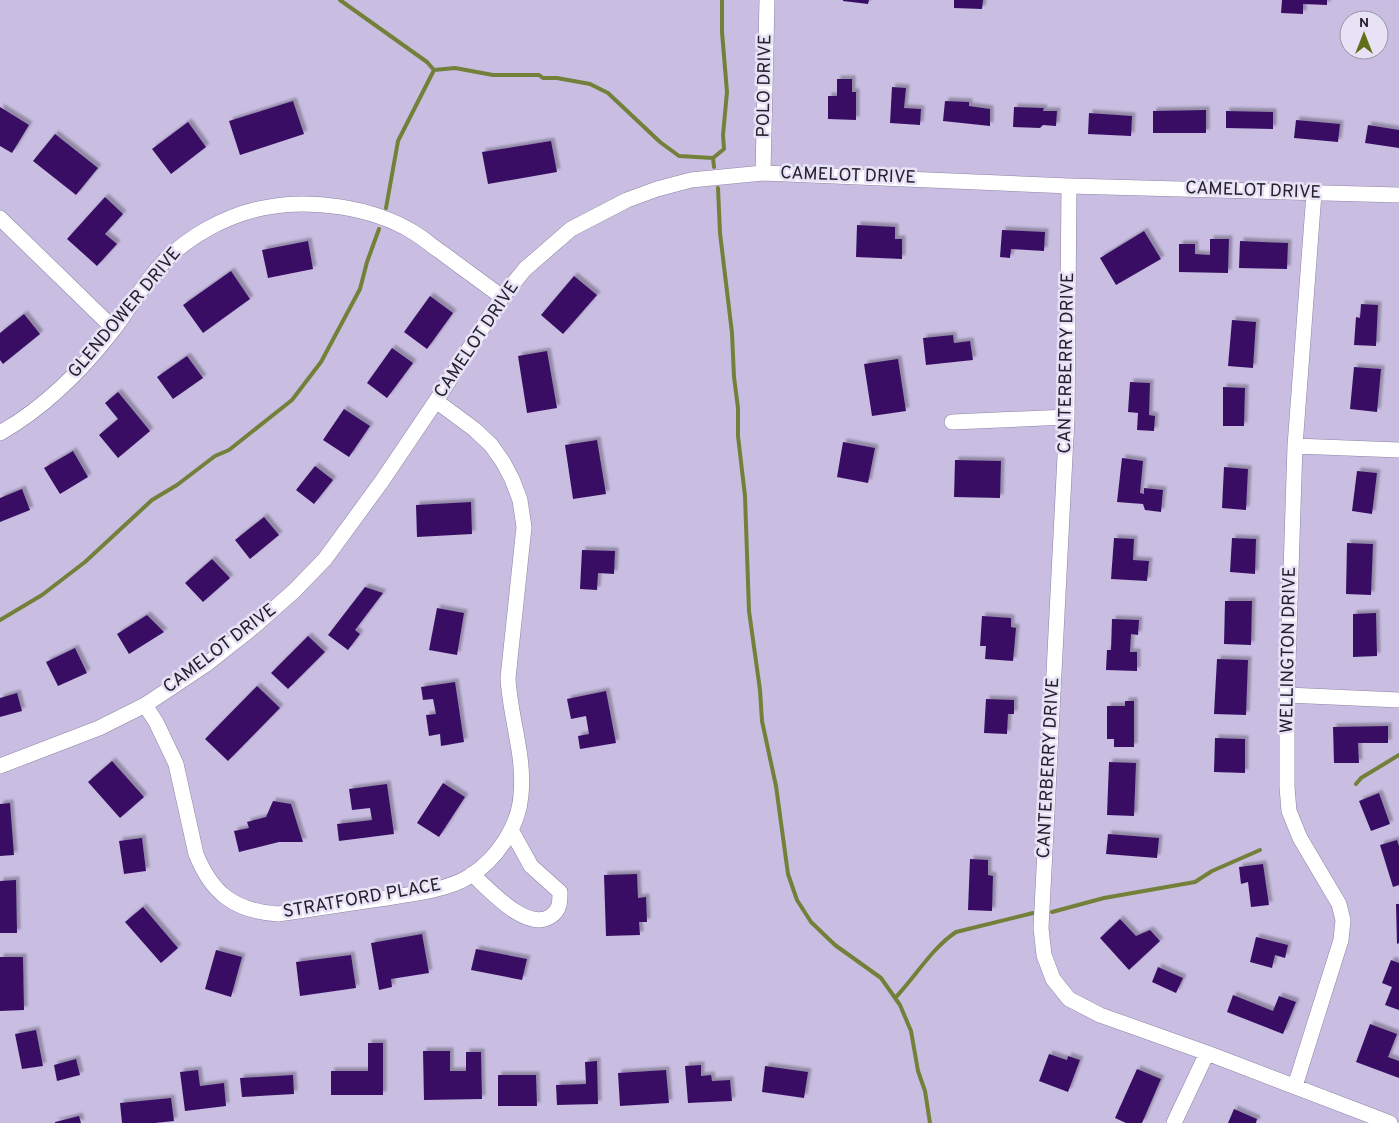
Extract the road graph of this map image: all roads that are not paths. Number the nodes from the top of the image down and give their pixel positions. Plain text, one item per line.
1 (767, 0) edge
2 (763, 173) junction
3 (1069, 186) junction
4 (1314, 193) junction
5 (1399, 195) edge
6 (0, 218) edge
7 (502, 297) junction
8 (114, 329) junction
9 (436, 401) junction
10 (1067, 417) junction
11 (952, 422) dead end
12 (0, 433) edge
13 (1295, 446) junction
14 (1399, 450) edge
15 (1287, 695) junction
16 (1399, 700) edge
17 (145, 705) junction
18 (0, 766) edge
19 (511, 830) junction
20 (472, 874) junction
21 (1207, 1053) junction
22 (1295, 1086) junction
23 (1174, 1123) edge
24 (1390, 1123) edge

1 - 2 street, POLO DRIVE
2 - 3 street, CAMELOT DRIVE
2 - 7 street, CAMELOT DRIVE
3 - 4 street, CAMELOT DRIVE
3 - 10 street, CANTERBERRY DRIVE
4 - 5 street, CAMELOT DRIVE
4 - 13 street, WELLINGTON DRIVE
6 - 8 street
7 - 8 street, GLENDOWER DRIVE
7 - 9 street, CAMELOT DRIVE
8 - 12 street, GLENDOWER DRIVE
9 - 17 street, CAMELOT DRIVE
9 - 19 street, STRATFORD PLACE
10 - 11 street
10 - 21 street, CANTERBERRY DRIVE
13 - 14 street
13 - 15 street, WELLINGTON DRIVE
15 - 16 street
15 - 22 street, WELLINGTON DRIVE
17 - 18 street, CAMELOT DRIVE
17 - 20 street, STRATFORD PLACE
19 - 20 street, STRATFORD PLACE
19 - 20 street
21 - 22 street, CANTERBERRY DRIVE
21 - 23 street
22 - 24 street, CANTERBERRY DRIVE

